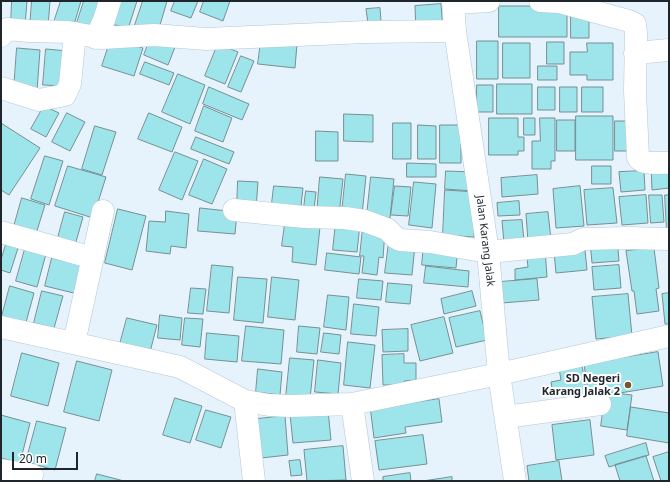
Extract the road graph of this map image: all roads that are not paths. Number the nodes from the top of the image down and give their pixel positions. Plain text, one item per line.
1 (110, 1) edge
2 (489, 1) edge
3 (540, 1) edge
4 (453, 2) edge
5 (455, 31) junction
6 (86, 35) junction
7 (1, 36) edge
8 (669, 50) edge
9 (635, 53) junction
10 (1, 88) edge
11 (669, 162) edge
12 (234, 210) dead end
13 (103, 211) dead end
14 (1, 232) edge
15 (669, 239) edge
16 (488, 252) junction
17 (93, 258) junction
18 (1, 327) edge
19 (669, 336) edge
20 (74, 343) junction
21 (499, 374) junction
22 (245, 401) junction
23 (352, 404) junction
24 (600, 404) dead end
25 (506, 417) junction
26 (1, 470) edge
27 (32, 475) dead end
28 (254, 481) edge
29 (363, 481) edge
30 (515, 481) edge

1 - 6 street
2 - 4 street
3 - 9 street
4 - 5 street, Jalan Karang Jalak
5 - 6 street
5 - 16 street, Jalan Karang Jalak
6 - 7 street
6 - 10 street
8 - 9 street
9 - 11 street
12 - 16 street
13 - 17 street
14 - 17 street
15 - 16 street
16 - 21 street, Jalan Karang Jalak
17 - 20 street
18 - 20 street
19 - 21 street
20 - 22 street
21 - 23 street
21 - 25 street, Jalan Karang Jalak
22 - 23 street
22 - 28 street
23 - 29 street
24 - 25 street
25 - 30 street, Jalan Karang Jalak
26 - 27 street

